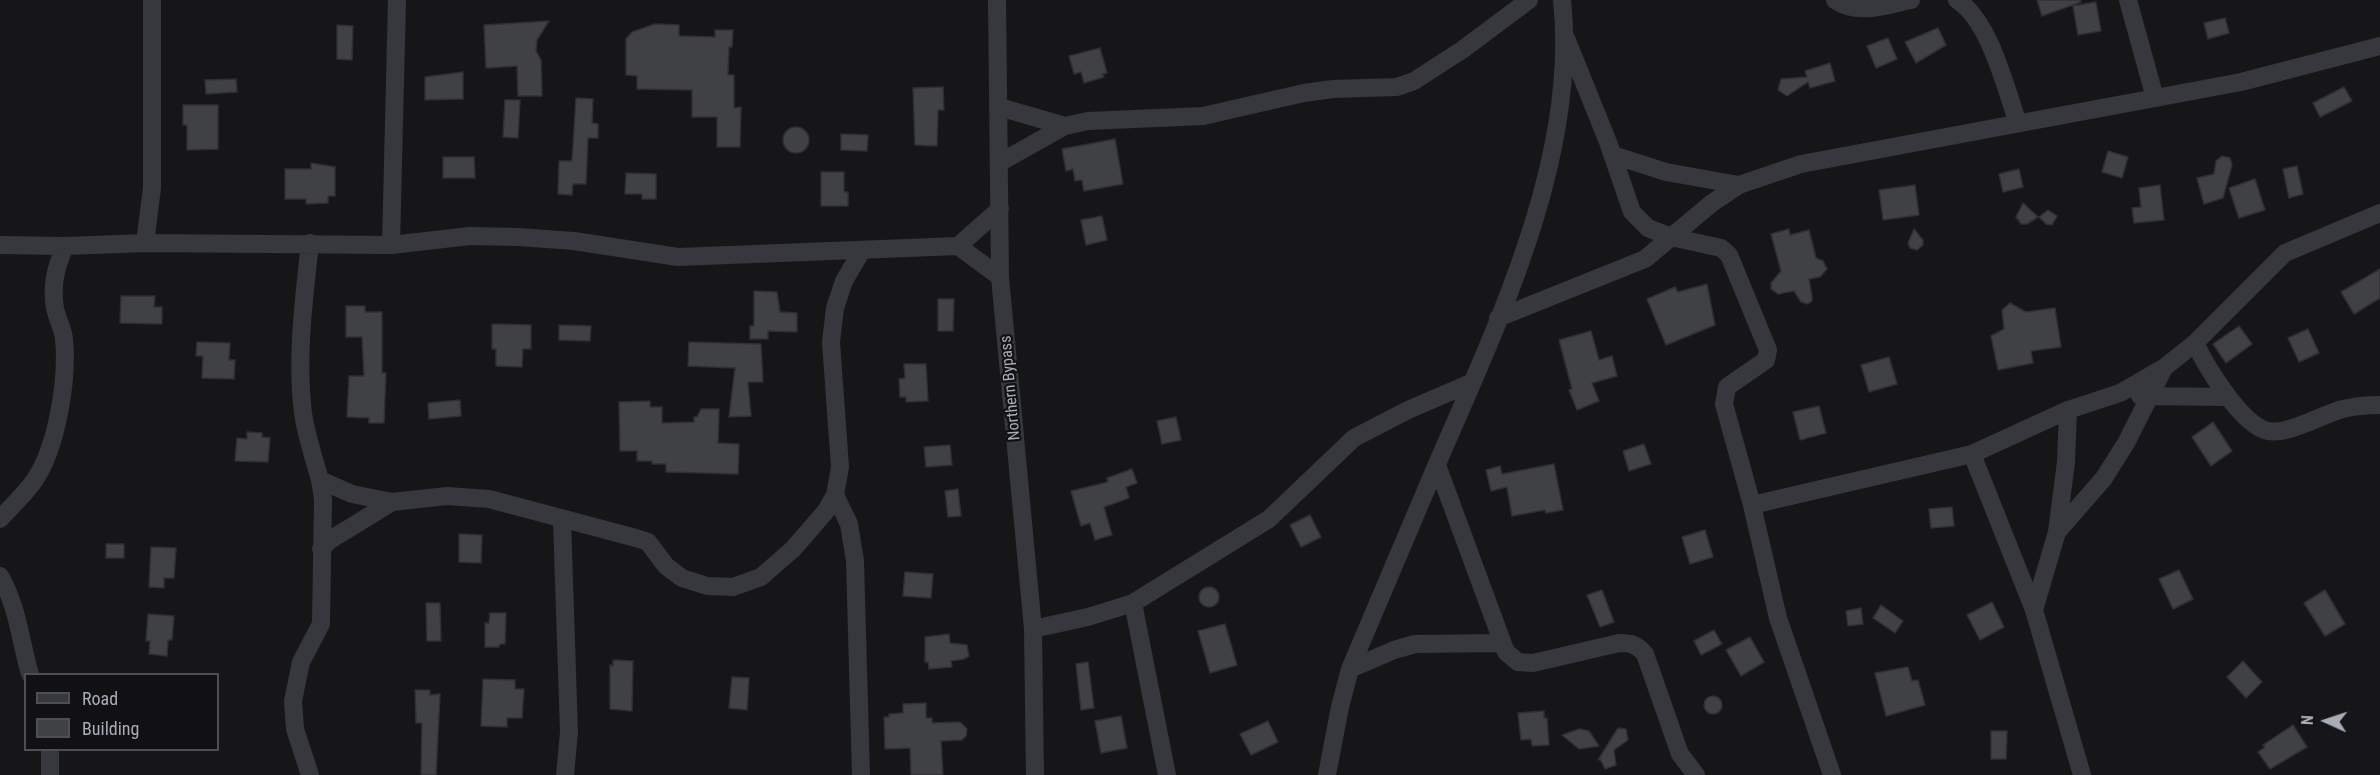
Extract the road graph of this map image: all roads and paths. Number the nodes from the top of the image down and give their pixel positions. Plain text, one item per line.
1 (152, 0) edge
2 (397, 0) edge
3 (997, 0) edge
4 (1529, 0) edge
5 (1562, 0) edge
6 (1835, 0) edge
7 (1911, 0) edge
8 (1957, 0) edge
9 (2128, 0) edge
10 (1566, 38) junction
11 (2380, 46) edge
12 (2155, 98) junction
13 (999, 107) junction
14 (2019, 123) junction
15 (1065, 126) junction
16 (1613, 156) junction
17 (999, 163) junction
18 (1739, 185) junction
19 (1000, 209) junction
20 (2380, 213) edge
21 (1671, 237) junction
22 (144, 243) junction
23 (310, 243) junction
24 (0, 245) edge
25 (391, 245) junction
26 (65, 246) junction
27 (958, 246) junction
28 (861, 252) junction
29 (1000, 277) junction
30 (1498, 318) junction
31 (2195, 343) junction
32 (2165, 367) junction
33 (1473, 382) junction
34 (2120, 393) junction
35 (2148, 397) junction
36 (2228, 397) junction
37 (2380, 405) edge
38 (2068, 410) junction
39 (1972, 454) junction
40 (1437, 465) junction
41 (320, 480) junction
42 (836, 495) junction
43 (392, 502) junction
44 (7, 503) edge
45 (1752, 504) junction
46 (0, 519) edge
47 (562, 520) junction
48 (2057, 532) junction
49 (321, 549) junction
50 (0, 576) edge
51 (1133, 603) junction
52 (2034, 610) junction
53 (1034, 629) junction
54 (1502, 643) junction
55 (1350, 669) junction
56 (29, 673) edge
57 (50, 751) edge
58 (50, 775) edge
59 (310, 775) edge
60 (566, 775) edge
61 (861, 775) edge
62 (1035, 775) edge
63 (1167, 775) edge
64 (1327, 775) edge
65 (1696, 775) edge
66 (1832, 775) edge
67 (2082, 775) edge

1 - 22 street
2 - 25 street
3 - 13 street, Northern Bypass
4 - 15 street
5 - 10 street
6 - 7 street
8 - 14 street
9 - 12 street
10 - 16 street
10 - 30 street
11 - 12 street
12 - 14 street
13 - 15 street
13 - 17 street, Northern Bypass
14 - 18 street
15 - 17 street
16 - 18 street
16 - 21 street
17 - 19 street, Northern Bypass
18 - 21 street
19 - 27 street
19 - 29 street, Northern Bypass
20 - 31 street
21 - 30 street
21 - 45 street
22 - 23 street
22 - 26 street
23 - 25 street
23 - 41 street
24 - 26 street
25 - 28 street
26 - 44 street
27 - 28 street
27 - 29 street
28 - 42 street
29 - 53 street, Northern Bypass
30 - 33 street
31 - 32 street
31 - 36 street
32 - 34 street
32 - 35 street
33 - 40 street
33 - 51 street
34 - 35 street
34 - 38 street
35 - 36 street
35 - 48 street
36 - 37 street
38 - 39 street
38 - 48 street
39 - 45 street
39 - 52 street
40 - 54 street
40 - 55 street
41 - 43 street
41 - 49 street
42 - 47 street
42 - 61 street
43 - 47 street
43 - 49 street
44 - 46 street
45 - 66 street
47 - 60 street
48 - 52 street
49 - 59 street
50 - 56 street
51 - 53 street
51 - 63 street
52 - 67 street
53 - 62 street, Northern Bypass
54 - 55 street
54 - 65 street
55 - 64 street
57 - 58 street

